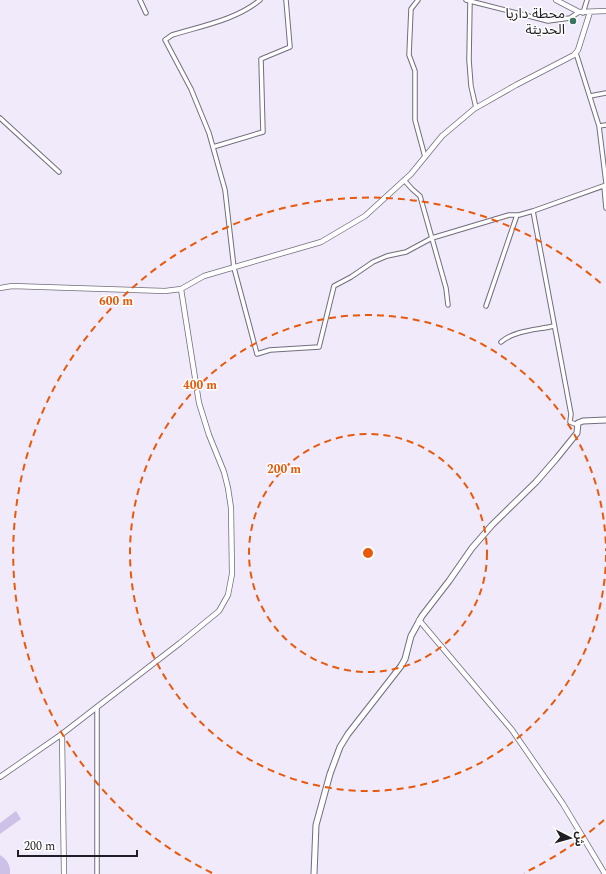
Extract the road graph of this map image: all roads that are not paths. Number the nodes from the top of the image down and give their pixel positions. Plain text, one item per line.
1 (140, 0) edge
2 (260, 0) edge
3 (286, 0) edge
4 (418, 0) edge
5 (468, 0) edge
6 (556, 0) edge
7 (587, 0) edge
8 (606, 11) edge
9 (581, 12) junction
10 (590, 12) junction
11 (146, 13) dead end
12 (576, 53) junction
13 (606, 93) edge
14 (590, 96) junction
15 (476, 108) junction
16 (0, 118) edge
17 (606, 125) edge
18 (599, 126) junction
19 (213, 147) junction
20 (425, 157) junction
21 (59, 172) dead end
22 (404, 180) junction
23 (605, 184) edge
24 (606, 208) edge
25 (533, 211) junction
26 (516, 215) junction
27 (432, 238) junction
28 (234, 268) junction
29 (0, 288) edge
30 (181, 289) junction
31 (448, 304) dead end
32 (486, 306) dead end
33 (554, 326) junction
34 (501, 342) dead end
35 (606, 420) edge
36 (578, 425) junction
37 (419, 620) junction
38 (97, 706) junction
39 (62, 734) junction
40 (0, 777) edge
41 (64, 874) edge
42 (97, 874) edge
43 (314, 874) edge
44 (605, 874) edge

1 - 11 street
2 - 19 street
3 - 19 street
4 - 20 street
5 - 9 street
5 - 15 street
6 - 9 street
7 - 9 street
8 - 10 street
9 - 10 street
10 - 12 street
12 - 14 street
12 - 15 street
13 - 14 street
14 - 18 street
15 - 20 street
16 - 21 street
17 - 18 street
18 - 23 street
19 - 28 street
20 - 22 street
22 - 27 street
22 - 28 street
23 - 24 street
23 - 25 street
25 - 26 street
25 - 33 street
26 - 27 street
26 - 32 street
27 - 28 street
27 - 31 street
28 - 30 street
29 - 30 street
30 - 38 street
33 - 34 street
33 - 36 street
35 - 36 main road
36 - 37 main road
37 - 43 main road
37 - 44 street
38 - 39 street
38 - 42 street
39 - 40 street
39 - 41 street

